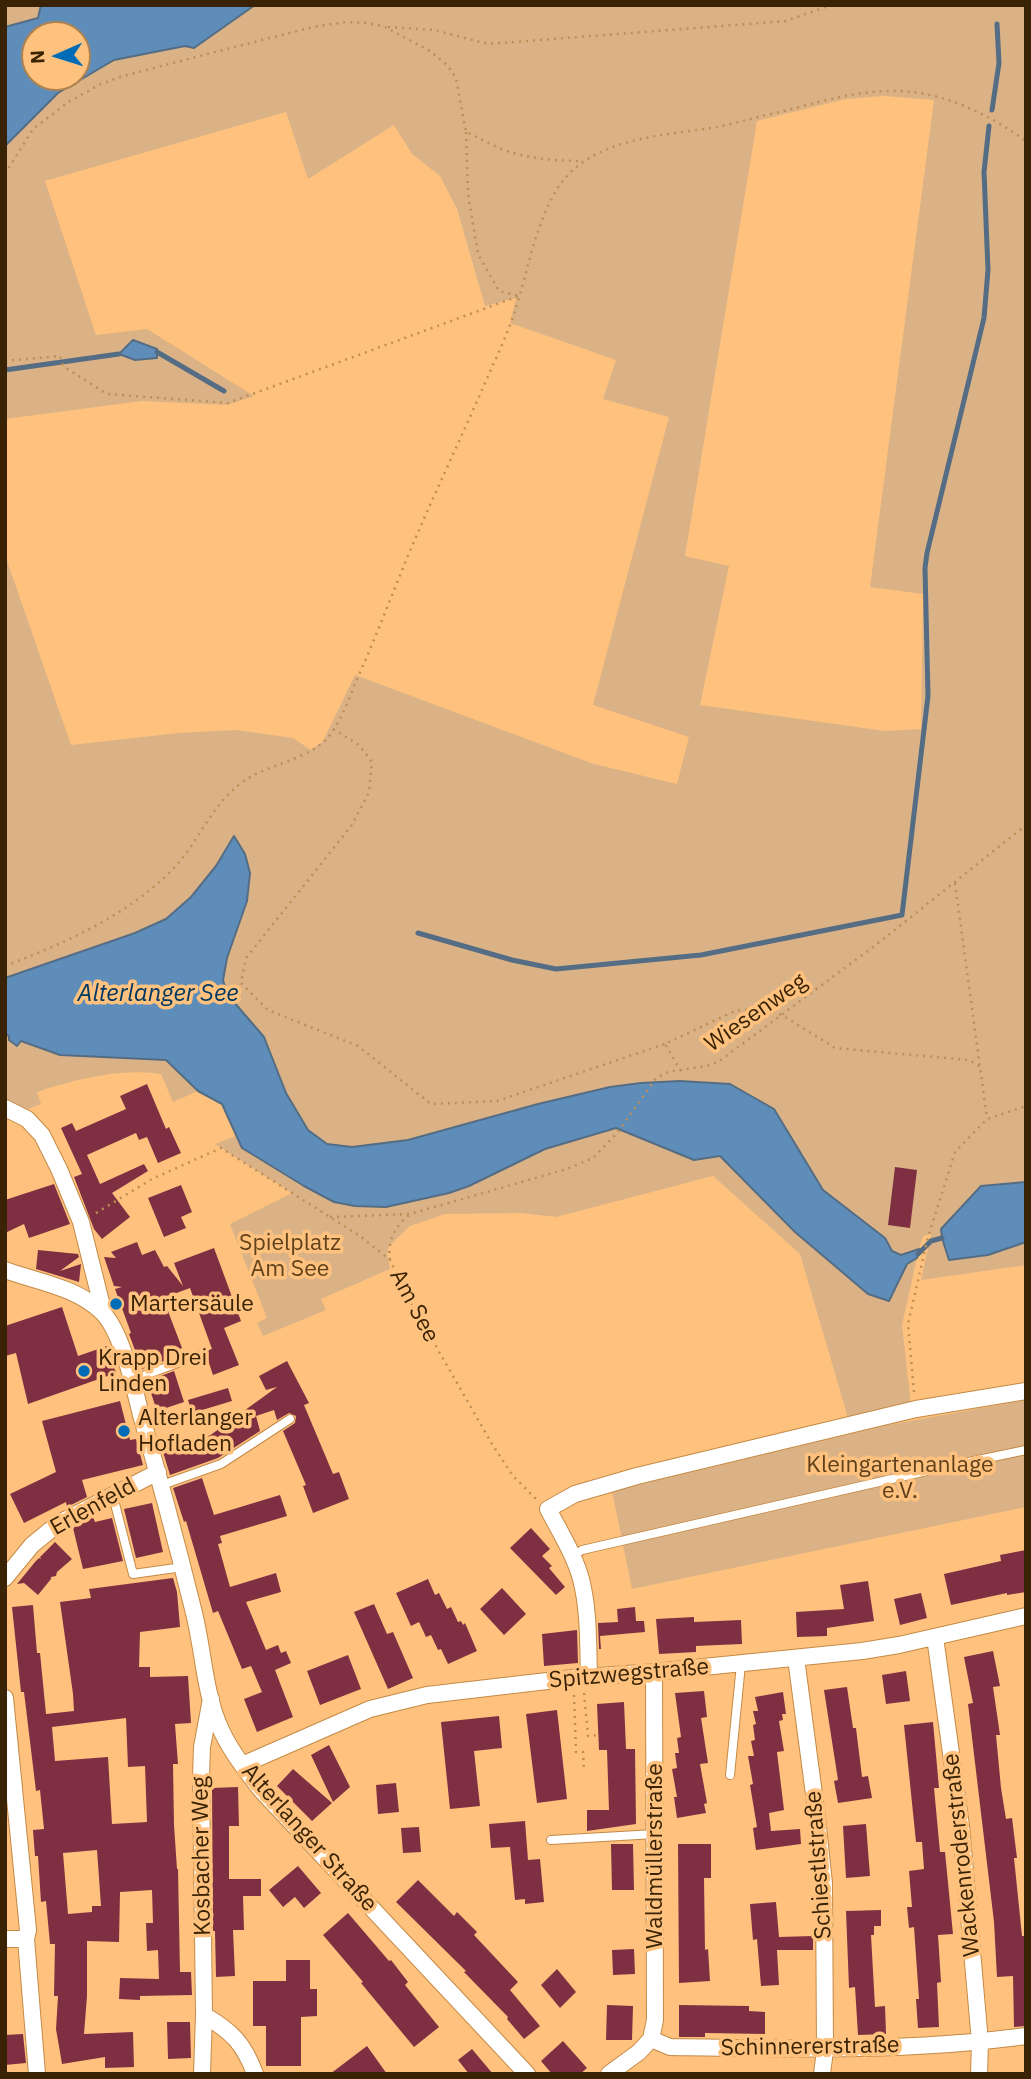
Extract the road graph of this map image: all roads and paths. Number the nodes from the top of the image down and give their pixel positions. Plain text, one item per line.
1 (831, 5) edge
2 (385, 27) junction
3 (466, 132) junction
4 (1026, 141) edge
5 (586, 161) junction
6 (5, 174) edge
7 (519, 296) junction
8 (5, 361) edge
9 (334, 729) junction
10 (1026, 825) edge
11 (955, 881) junction
12 (5, 965) edge
13 (782, 1014) junction
14 (665, 1044) junction
15 (981, 1067) junction
16 (681, 1071) junction
17 (1026, 1106) edge
18 (5, 1108) edge
19 (987, 1119) junction
20 (410, 1214) junction
21 (330, 1217) junction
22 (81, 1222) junction
23 (390, 1260) junction
24 (5, 1270) edge
25 (104, 1314) junction
26 (199, 1355) dead end
27 (131, 1380) junction
28 (1026, 1391) edge
29 (916, 1409) junction
30 (290, 1419) dead end
31 (1026, 1450) edge
32 (160, 1479) junction
33 (113, 1496) junction
34 (548, 1509) junction
35 (573, 1556) junction
36 (183, 1567) junction
37 (5, 1578) edge
38 (1026, 1616) edge
39 (935, 1637) junction
40 (796, 1658) junction
41 (741, 1664) junction
42 (654, 1672) junction
43 (581, 1677) junction
44 (5, 1698) edge
45 (211, 1699) junction
46 (598, 1735) dead end
47 (242, 1765) junction
48 (584, 1769) dead end
49 (730, 1775) dead end
50 (655, 1834) junction
51 (551, 1840) dead end
52 (5, 1939) edge
53 (26, 1939) junction
54 (204, 2015) junction
55 (1026, 2036) edge
56 (650, 2039) junction
57 (980, 2042) junction
58 (825, 2050) junction
59 (37, 2074) edge
60 (202, 2074) edge
61 (255, 2074) edge
62 (527, 2074) edge
63 (609, 2074) edge
64 (822, 2074) edge
65 (979, 2074) edge

1 - 2 path
2 - 3 path
2 - 6 path
3 - 5 path
3 - 7 path
4 - 5 path
5 - 7 path
7 - 8 path
7 - 9 path
9 - 12 path
9 - 14 path
10 - 11 path, Wiesenweg
11 - 13 path, Wiesenweg
11 - 15 path
13 - 14 path
13 - 15 path
13 - 16 path, Wiesenweg
14 - 16 path
15 - 19 path
16 - 20 path, Wiesenweg
17 - 19 path
18 - 22 street, Alterlanger Straße
19 - 29 path
20 - 21 path, Wiesenweg
20 - 23 path
21 - 22 path, Am See
21 - 23 path, Am See
22 - 25 street, Alterlanger Straße
23 - 34 path, Am See
24 - 25 street, Alterlanger Straße
25 - 27 street, Alterlanger Straße
26 - 27 lane
27 - 32 street, Alterlanger Straße
28 - 29 street
29 - 34 street
30 - 32 lane
31 - 35 lane
32 - 33 street, Erlenfeld
32 - 36 street, Alterlanger Straße
33 - 36 lane
33 - 37 street, Erlenfeld
34 - 35 street
35 - 43 street
36 - 45 street, Alterlanger Straße
38 - 39 street, Spitzwegstraße
39 - 40 street, Spitzwegstraße
39 - 57 street, Wackenroderstraße
40 - 41 street, Spitzwegstraße
40 - 58 street, Schiestlstraße
41 - 42 street, Spitzwegstraße
41 - 49 lane
42 - 43 street, Spitzwegstraße
42 - 50 street, Waldmüllerstraße
43 - 46 path
43 - 47 street, Spitzwegstraße
43 - 48 path
44 - 53 street
45 - 47 street, Alterlanger Straße
45 - 54 street, Kosbacher Weg
47 - 62 street, Alterlanger Straße
50 - 51 lane
50 - 56 street, Waldmüllerstraße
52 - 53 street
53 - 59 street
54 - 60 street, Kosbacher Weg
54 - 61 street
55 - 57 street, Schinnererstraße
56 - 58 street, Schinnererstraße
56 - 63 street
57 - 58 street, Schinnererstraße
57 - 65 street, Wackenroderstraße
58 - 64 street, Schiestlstraße

